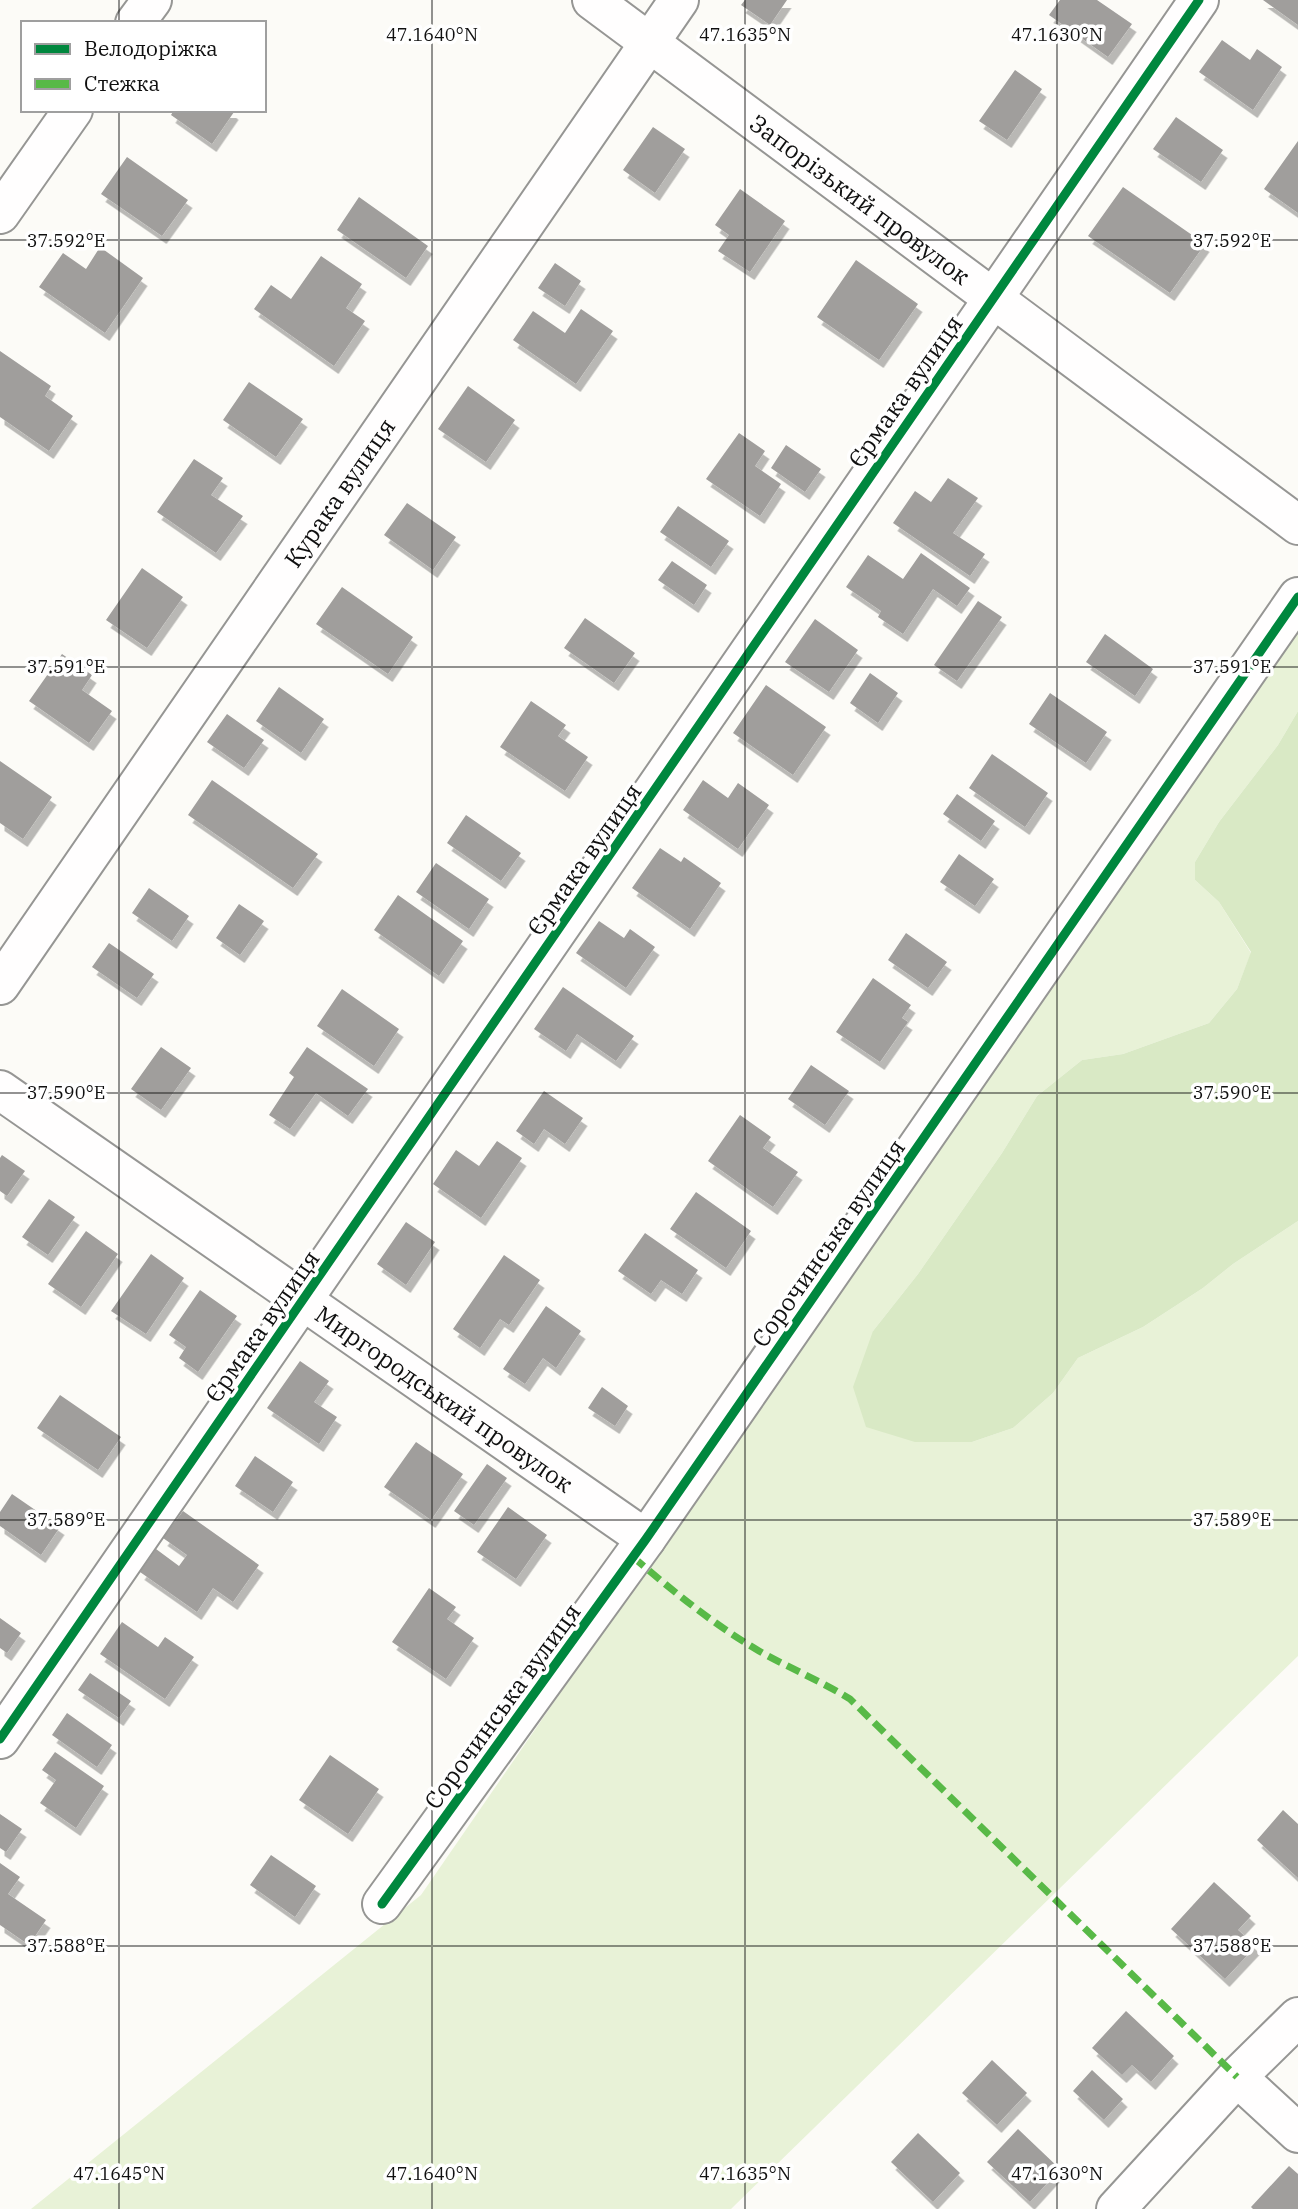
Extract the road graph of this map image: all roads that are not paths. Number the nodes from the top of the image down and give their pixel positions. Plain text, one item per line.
1 (152, 0) edge
2 (592, 0) edge
3 (679, 0) edge
4 (1199, 0) edge
5 (136, 21) edge
6 (649, 43) junction
7 (72, 112) edge
8 (0, 214) edge
9 (993, 298) junction
10 (1298, 525) edge
11 (1298, 597) edge
12 (0, 985) edge
13 (0, 1090) edge
14 (303, 1300) junction
15 (646, 1539) junction
16 (0, 1739) edge
17 (382, 1904) dead end
18 (1298, 2017) edge
19 (1237, 2077) junction
20 (1298, 2133) edge
21 (1116, 2209) edge

1 - 5 street
2 - 6 street, Запорізький провулок
3 - 6 street, Курака вулиця
4 - 9 street, Єрмака вулиця
6 - 9 street, Запорізький провулок
6 - 12 street, Курака вулиця
7 - 8 street
9 - 10 street, Запорізький провулок
9 - 14 street, Єрмака вулиця
11 - 15 street, Сорочинська вулиця
13 - 14 street, Миргородський провулок
14 - 15 street, Миргородський провулок
14 - 16 street, Єрмака вулиця
15 - 17 street, Сорочинська вулиця
18 - 19 street
19 - 20 street
19 - 21 street

